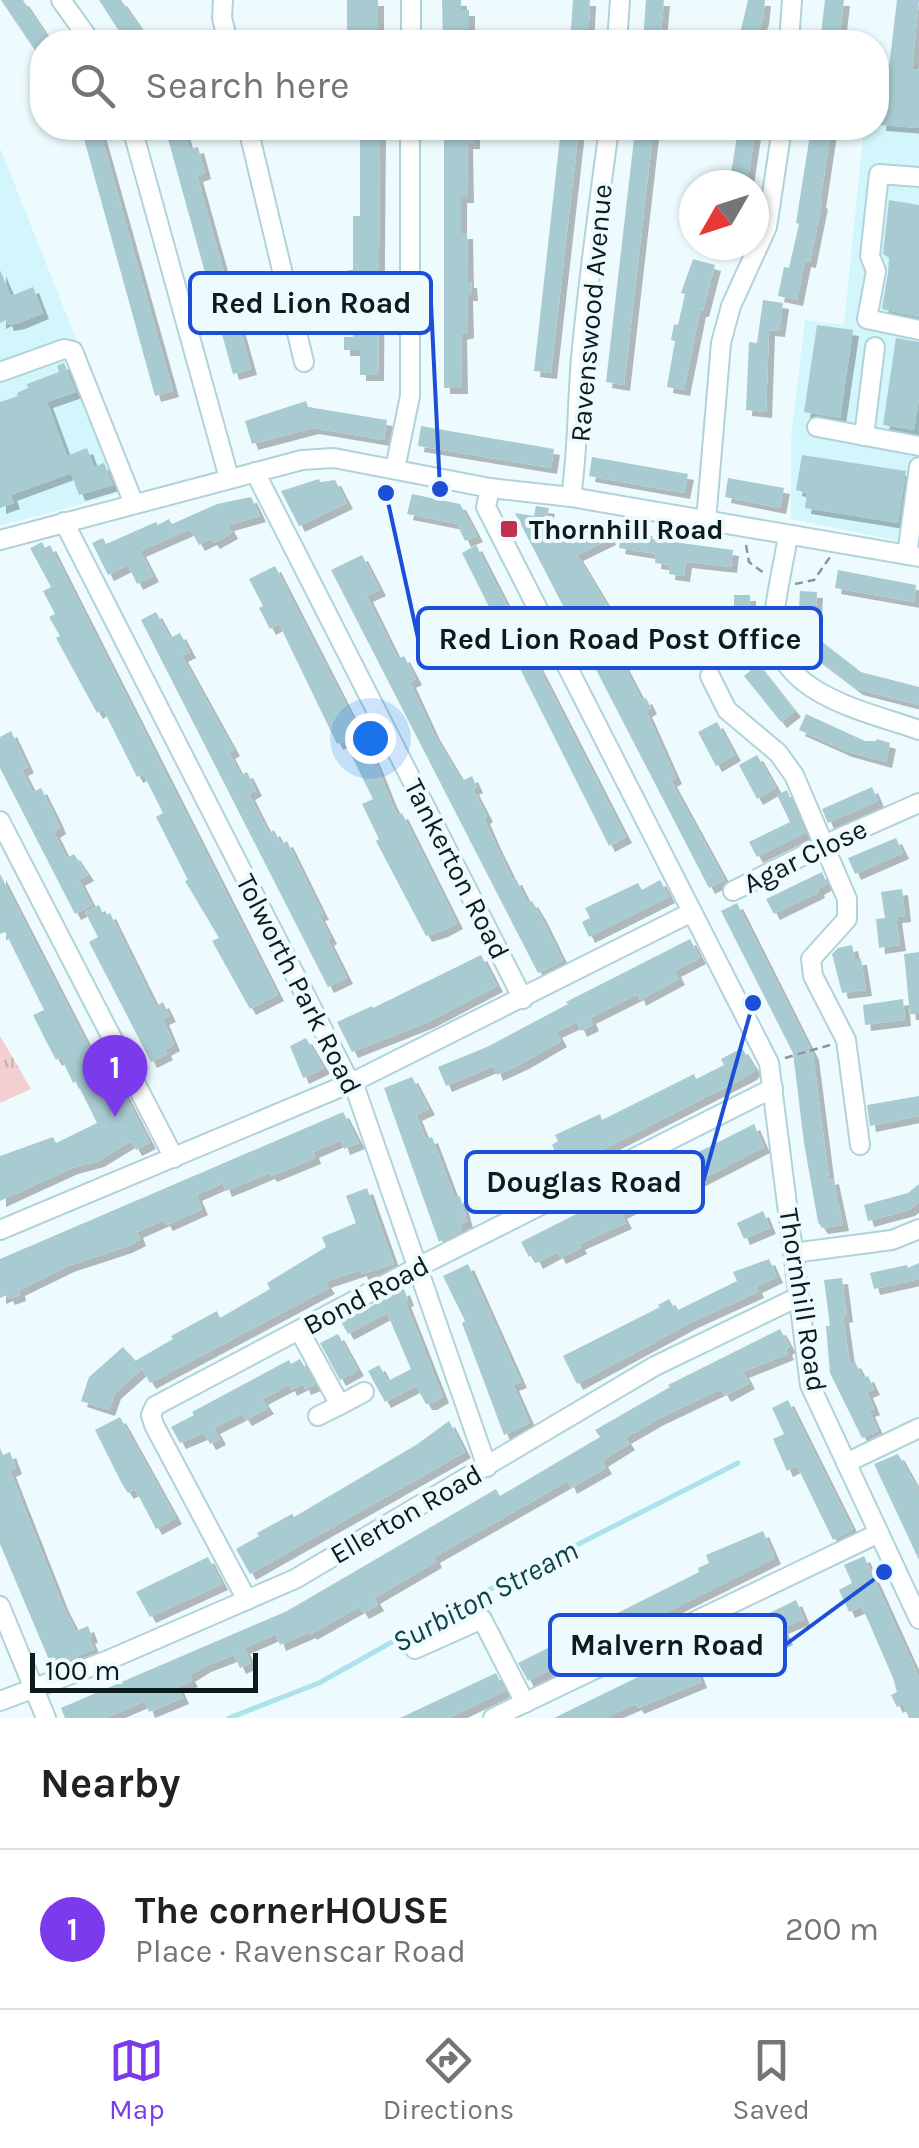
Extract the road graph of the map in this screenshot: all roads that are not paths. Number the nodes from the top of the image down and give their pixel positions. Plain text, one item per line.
1 (61, 0) edge
2 (222, 0) edge
3 (411, 0) edge
4 (620, 0) edge
5 (792, 0) edge
6 (82, 30) edge
7 (225, 30) edge
8 (410, 30) edge
9 (618, 30) edge
10 (791, 30) edge
11 (135, 140) edge
12 (251, 140) edge
13 (410, 140) edge
14 (608, 140) edge
15 (780, 140) edge
16 (919, 177) edge
17 (919, 330) edge
18 (875, 347) dead end
19 (304, 362) dead end
20 (0, 372) edge
21 (817, 427) dead end
22 (864, 436) junction
23 (919, 446) edge
24 (919, 467) edge
25 (395, 469) junction
26 (255, 472) junction
27 (230, 478) junction
28 (490, 488) junction
29 (571, 498) junction
30 (134, 504) junction
31 (706, 520) junction
32 (64, 522) junction
33 (788, 535) junction
34 (0, 540) edge
35 (913, 556) edge
36 (710, 676) dead end
37 (919, 729) edge
38 (919, 803) edge
39 (0, 822) edge
40 (826, 844) junction
41 (733, 891) dead end
42 (692, 912) junction
43 (523, 999) junction
44 (353, 1082) junction
45 (772, 1088) junction
46 (860, 1144) dead end
47 (174, 1158) junction
48 (919, 1229) edge
49 (0, 1230) edge
50 (793, 1253) junction
51 (418, 1267) junction
52 (798, 1297) junction
53 (299, 1330) junction
54 (364, 1392) dead end
55 (340, 1405) junction
56 (318, 1416) dead end
57 (919, 1428) edge
58 (846, 1462) junction
59 (487, 1467) junction
60 (879, 1532) junction
61 (247, 1600) junction
62 (0, 1606) edge
63 (919, 1619) edge
64 (414, 1649) dead end
65 (34, 1687) junction
66 (0, 1701) edge
67 (524, 1703) junction
68 (46, 1718) edge
69 (493, 1718) edge

1 - 6 street
2 - 7 street
3 - 8 street
4 - 9 street
5 - 10 street
11 - 27 street
12 - 19 street
13 - 25 street
14 - 29 street, Ravenswood Avenue
15 - 31 street
16 - 17 street
18 - 22 street
20 - 30 street
21 - 22 street
22 - 23 street
24 - 35 street
25 - 26 street
25 - 28 street
26 - 27 street
26 - 43 street, Tankerton Road
27 - 30 street
28 - 29 street
28 - 42 street, Thornhill Road
29 - 31 street
30 - 32 street
31 - 33 street
32 - 34 street
32 - 44 street, Tolworth Park Road
33 - 35 street
33 - 37 street
36 - 40 street
38 - 40 street, Agar Close
39 - 47 street
40 - 41 street, Agar Close
40 - 46 street
42 - 43 street
42 - 45 street, Thornhill Road
43 - 44 street
44 - 47 street
44 - 51 street, Tolworth Park Road
45 - 50 street, Thornhill Road
45 - 51 street, Bond Road
47 - 49 street
48 - 50 street
50 - 52 street, Thornhill Road
51 - 53 street, Bond Road
51 - 59 street, Tolworth Park Road
52 - 58 street, Thornhill Road
52 - 59 street, Ellerton Road
53 - 55 street
53 - 61 street, Bond Road
54 - 55 street
55 - 56 street
57 - 58 street
58 - 60 street, Thornhill Road
59 - 61 street, Ellerton Road
60 - 63 street, Thornhill Road
60 - 67 street
61 - 65 street, Ellerton Road
62 - 65 street
64 - 67 street
65 - 66 street, Ellerton Road
65 - 68 street
67 - 69 street

